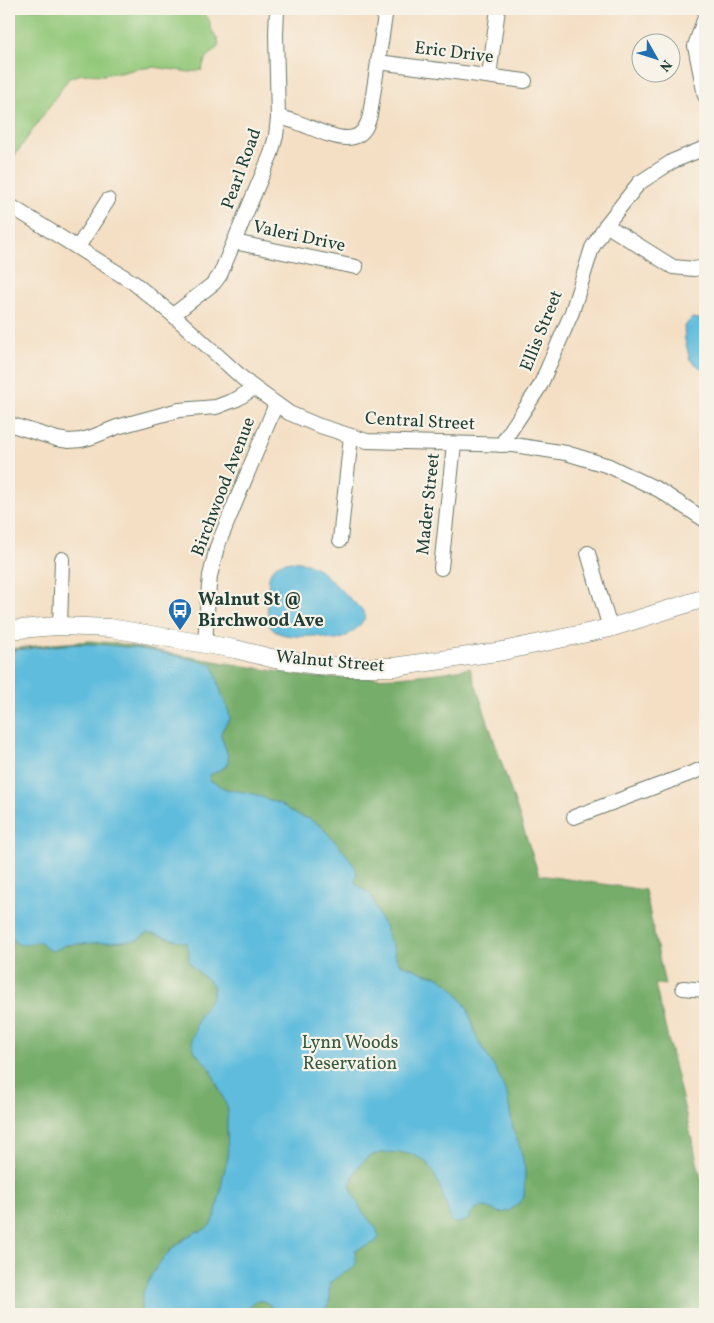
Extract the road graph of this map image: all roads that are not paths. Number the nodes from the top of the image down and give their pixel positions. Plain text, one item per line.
1 (277, 9) edge
2 (386, 9) edge
3 (498, 9) edge
4 (705, 17) edge
5 (378, 62) junction
6 (489, 76) junction
7 (525, 81) dead end
8 (705, 96) edge
9 (278, 118) junction
10 (705, 148) edge
11 (108, 200) dead end
12 (9, 205) edge
13 (606, 225) junction
14 (234, 242) junction
15 (78, 247) junction
16 (356, 267) dead end
17 (705, 267) edge
18 (173, 314) junction
19 (254, 388) junction
20 (276, 404) junction
21 (9, 424) edge
22 (351, 436) junction
23 (454, 444) junction
24 (501, 445) junction
25 (705, 520) edge
26 (340, 540) dead end
27 (588, 553) dead end
28 (62, 559) dead end
29 (441, 568) dead end
30 (705, 598) edge
31 (60, 626) junction
32 (610, 628) junction
33 (9, 630) edge
34 (205, 644) junction
35 (705, 768) edge
36 (574, 817) dead end
37 (683, 988) dead end
38 (705, 990) edge

1 - 9 street, Pearl Road
2 - 5 street
3 - 6 street
4 - 8 street
5 - 6 street, Eric Drive
5 - 9 street
6 - 7 street, Eric Drive
9 - 14 street, Pearl Road
10 - 13 street, Ellis Street
11 - 15 street
12 - 15 street, Central Street
13 - 17 street
13 - 24 street, Ellis Street
14 - 16 street, Valeri Drive
14 - 18 street, Pearl Road
15 - 18 street, Central Street
18 - 19 street, Central Street
19 - 20 street, Central Street
19 - 21 street
20 - 22 street, Central Street
20 - 34 street, Birchwood Avenue
22 - 23 street, Central Street
22 - 26 street
23 - 24 street, Central Street
23 - 29 street, Mader Street
24 - 25 street, Central Street
27 - 32 street
28 - 31 street
30 - 32 main road, Walnut Street
31 - 33 main road, Walnut Street
31 - 34 main road, Walnut Street
32 - 34 main road, Walnut Street
35 - 36 street
37 - 38 street

